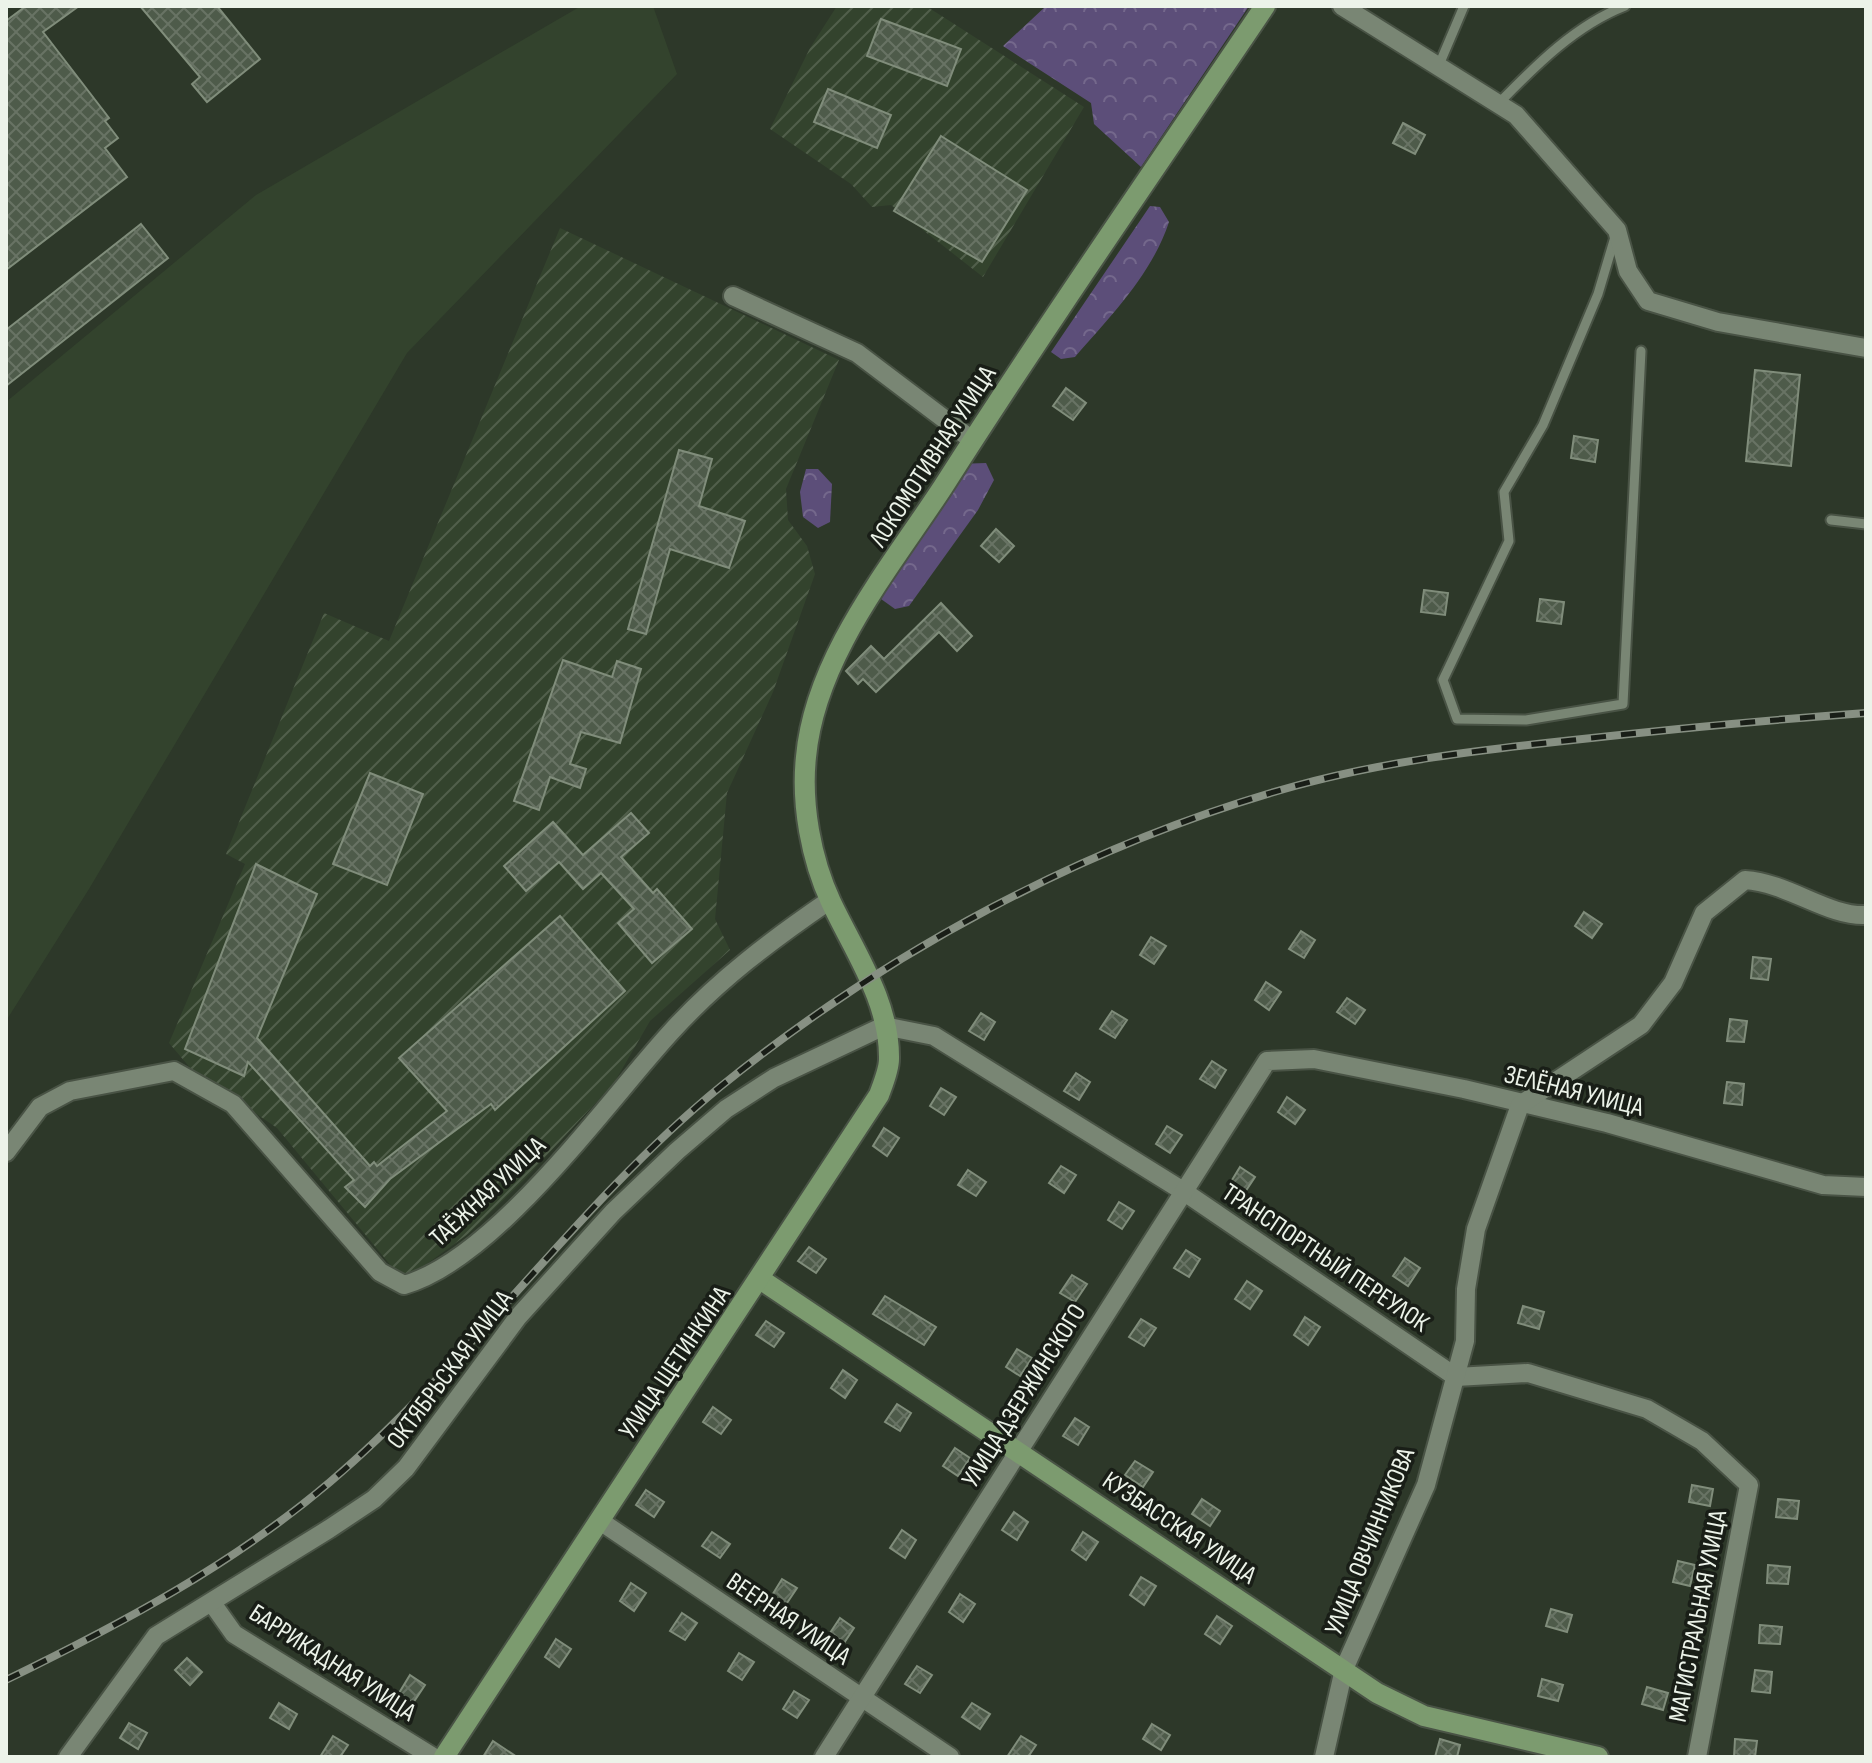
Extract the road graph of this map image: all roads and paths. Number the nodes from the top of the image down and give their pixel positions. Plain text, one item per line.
1 (1265, 6) edge
2 (1342, 6) edge
3 (1464, 6) edge
4 (1625, 6) edge
5 (1439, 65) junction
6 (1500, 102) junction
7 (1617, 230) junction
8 (733, 296) dead end
9 (1866, 348) edge
10 (1641, 351) dead end
11 (972, 440) junction
12 (1831, 520) dead end
13 (1866, 524) edge
14 (830, 900) junction
15 (1866, 915) edge
16 (870, 978) joint
17 (884, 1026) junction
18 (1267, 1061) joint
19 (1520, 1105) junction
20 (6, 1152) edge
21 (1866, 1187) edge
22 (1183, 1191) junction
23 (760, 1279) junction
24 (1456, 1377) junction
25 (1018, 1450) junction
26 (600, 1521) junction
27 (212, 1603) junction
28 (1344, 1669) junction
29 (861, 1698) junction
30 (68, 1757) edge
31 (433, 1757) edge
32 (444, 1757) edge
33 (824, 1757) edge
34 (950, 1757) edge
35 (1324, 1757) edge
36 (1598, 1757) edge
37 (1697, 1757) edge

1 - 11 street, ЛОКОМОТИВНАЯ УЛИЦА
2 - 5 street
3 - 5 lane
4 - 6 lane
5 - 6 street
6 - 7 street
7 - 9 street
7 - 10 lane
8 - 11 street
11 - 14 street, ЛОКОМОТИВНАЯ УЛИЦА
12 - 13 lane
14 - 16 street, ЛОКОМОТИВНАЯ УЛИЦА
14 - 20 street, ТАЁЖНАЯ УЛИЦА
15 - 19 street
16 - 17 street, УЛИЦА ЩЕТИНКИНА
17 - 22 street, ТРАНСПОРТНЫЙ ПЕРЕУЛОК
17 - 23 street, УЛИЦА ЩЕТИНКИНА
17 - 27 street, ОКТЯБРЬСКАЯ УЛИЦА
18 - 19 street, ЗЕЛЁНАЯ УЛИЦА
18 - 22 street, УЛИЦА ДЗЕРЖИНСКОГО
19 - 21 street, ЗЕЛЁНАЯ УЛИЦА
19 - 24 street, УЛИЦА ОВЧИННИКОВА
22 - 24 street, ТРАНСПОРТНЫЙ ПЕРЕУЛОК
22 - 25 street, УЛИЦА ДЗЕРЖИНСКОГО
23 - 25 street, КУЗБАССКАЯ УЛИЦА
23 - 26 street, УЛИЦА ЩЕТИНКИНА
24 - 28 street, УЛИЦА ОВЧИННИКОВА
24 - 37 street, МАГИСТРАЛЬНАЯ УЛИЦА
25 - 28 street, КУЗБАССКАЯ УЛИЦА
25 - 29 street, УЛИЦА ДЗЕРЖИНСКОГО
26 - 29 street, ВЕЕРНАЯ УЛИЦА
26 - 32 street, УЛИЦА ЩЕТИНКИНА
27 - 30 street, ОКТЯБРЬСКАЯ УЛИЦА
27 - 31 street, БАРРИКАДНАЯ УЛИЦА
28 - 35 street, УЛИЦА ОВЧИННИКОВА
28 - 36 street, КУЗБАССКАЯ УЛИЦА
29 - 33 street, УЛИЦА ДЗЕРЖИНСКОГО
29 - 34 street, ВЕЕРНАЯ УЛИЦА

